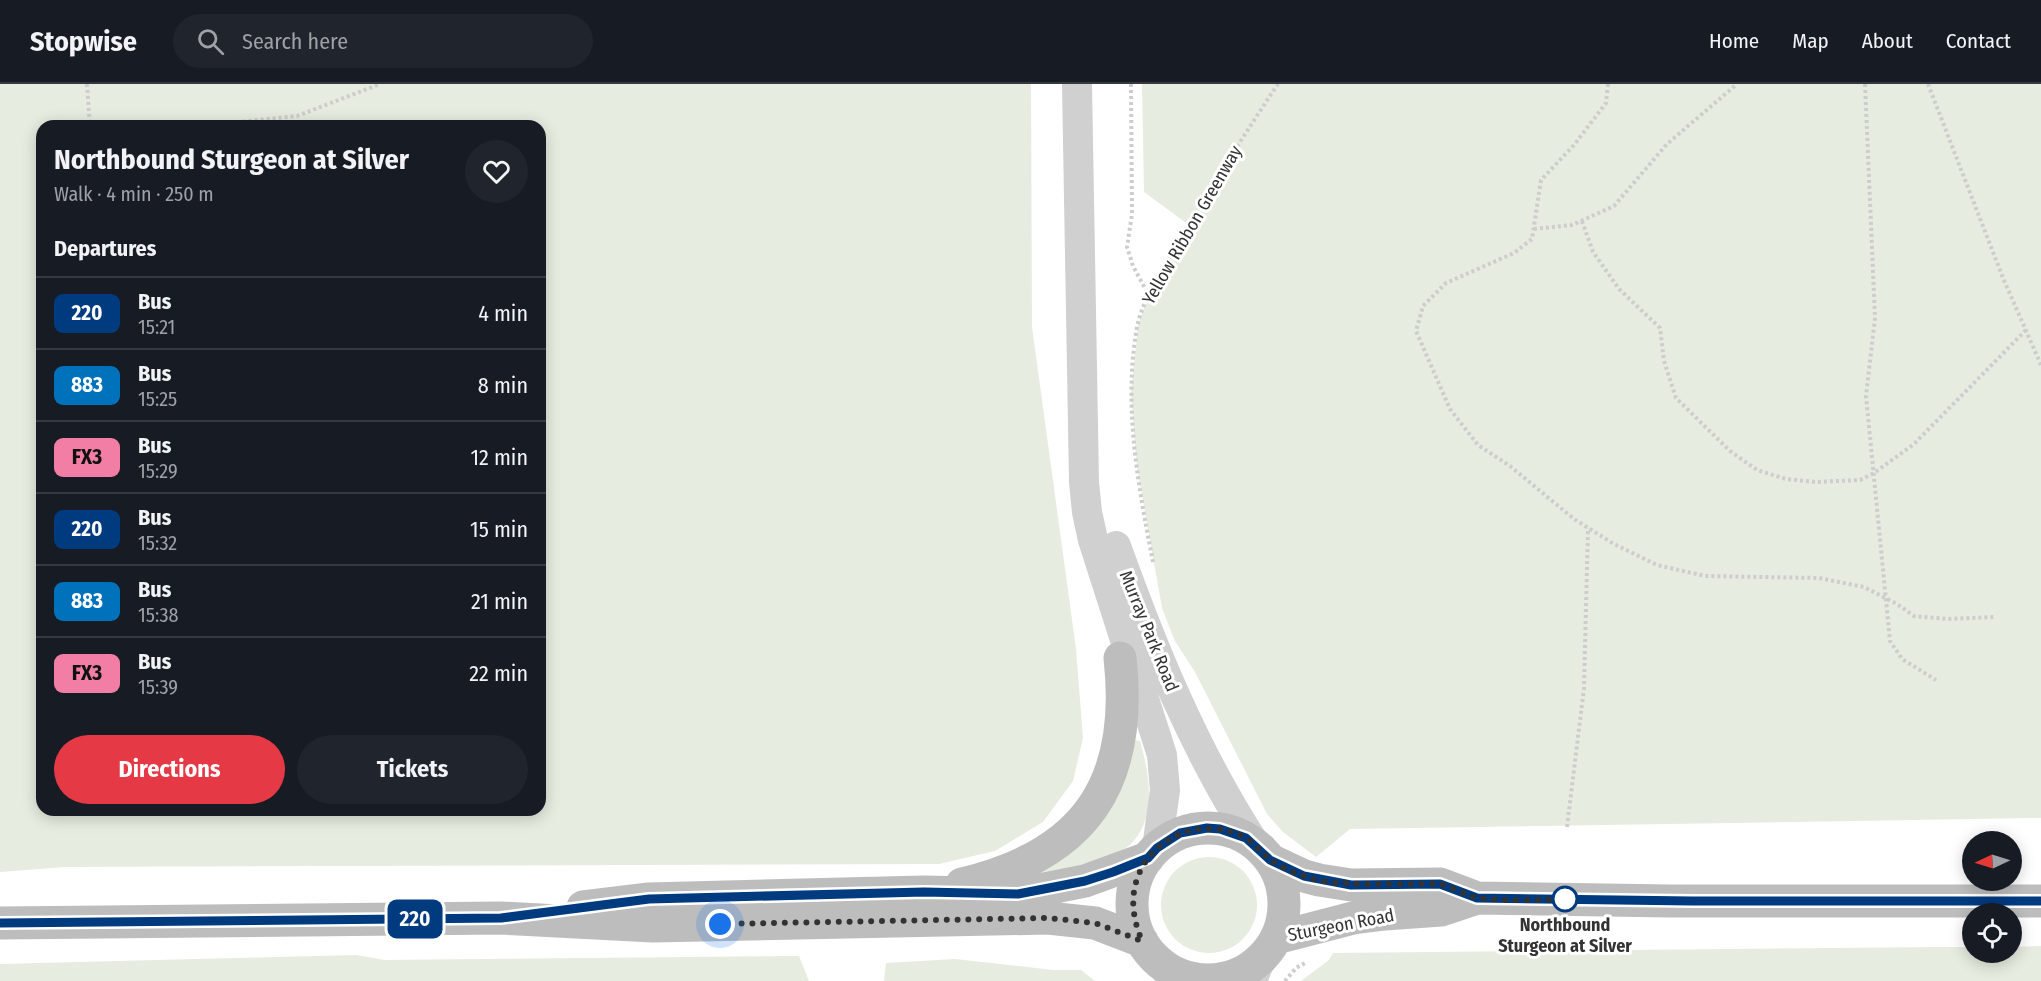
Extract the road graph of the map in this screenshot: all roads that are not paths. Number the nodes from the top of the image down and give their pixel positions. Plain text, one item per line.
1 (1077, 84) edge
2 (1082, 403) junction
3 (1115, 606) junction
4 (1120, 658) joint
5 (1262, 852) junction
6 (1152, 853) junction
7 (924, 892) junction
8 (1477, 898) junction
9 (2041, 901) edge
10 (501, 918) junction
11 (0, 923) edge
12 (1263, 959) edge
13 (1159, 962) edge

1 - 2 street, Murray Park Road
2 - 3 street, Murray Park Road
2 - 5 street, Murray Park Road
3 - 4 street
3 - 6 street, Murray Park Road
4 - 7 main road
5 - 6 main road
5 - 8 main road, Sturgeon Road
5 - 12 main road
6 - 7 main road
6 - 13 main road
7 - 10 main road
8 - 9 main road, Sturgeon Road
8 - 12 main road, Sturgeon Road
10 - 11 main road
10 - 13 main road
12 - 13 main road

